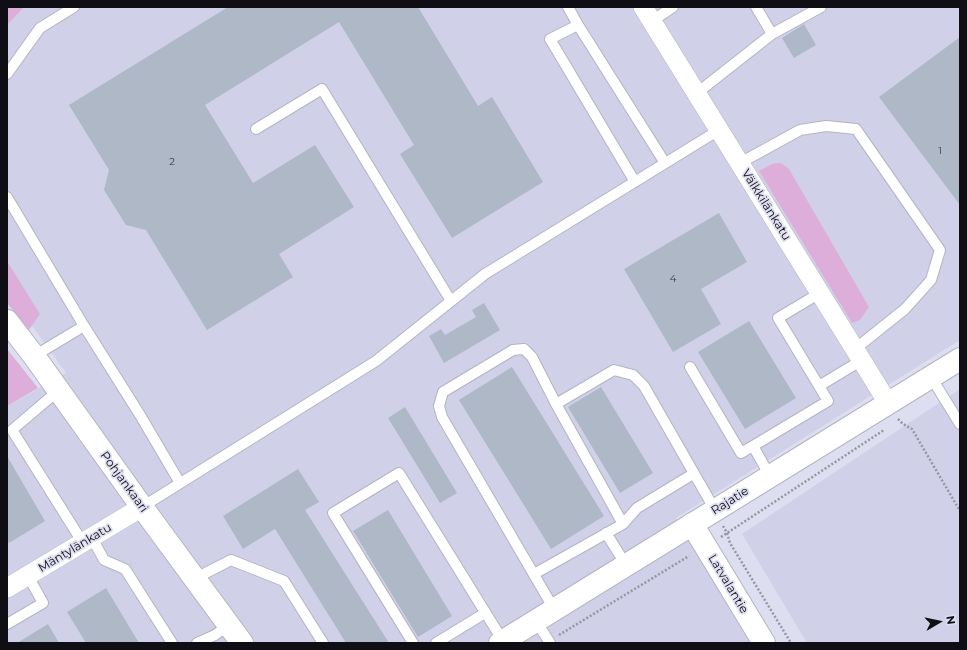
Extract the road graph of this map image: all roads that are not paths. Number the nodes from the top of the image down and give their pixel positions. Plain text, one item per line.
1 (74, 7) edge
2 (568, 7) edge
3 (673, 7) edge
4 (756, 7) edge
5 (821, 7) edge
6 (648, 14) edge
7 (578, 24) junction
8 (772, 34) junction
9 (7, 74) edge
10 (697, 93) junction
11 (256, 129) dead end
12 (719, 130) junction
13 (665, 163) junction
14 (740, 164) junction
15 (635, 182) junction
16 (7, 197) edge
17 (820, 293) junction
18 (451, 301) junction
19 (7, 321) edge
20 (84, 326) junction
21 (858, 355) junction
22 (34, 356) junction
23 (960, 359) edge
24 (690, 367) dead end
25 (931, 377) junction
26 (819, 386) junction
27 (59, 390) junction
28 (556, 404) junction
29 (894, 412) junction
30 (960, 424) edge
31 (753, 446) junction
32 (693, 474) junction
33 (770, 476) junction
34 (180, 483) junction
35 (142, 507) junction
36 (715, 510) junction
37 (623, 524) junction
38 (692, 524) junction
39 (606, 533) junction
40 (88, 541) junction
41 (626, 565) junction
42 (534, 574) junction
43 (28, 576) junction
44 (194, 579) junction
45 (7, 588) edge
46 (554, 610) junction
47 (485, 613) junction
48 (536, 621) junction
49 (7, 624) edge
50 (228, 625) junction
51 (502, 642) edge
52 (550, 642) edge
53 (172, 643) edge
54 (197, 643) edge
55 (242, 643) edge
56 (323, 643) edge
57 (413, 643) edge
58 (436, 643) edge
59 (764, 643) edge

1 - 9 lane
2 - 7 lane
3 - 6 lane
4 - 8 lane
5 - 8 lane
6 - 10 street, Välkkilänkatu
7 - 13 lane
7 - 15 lane
8 - 10 lane
10 - 12 street, Välkkilänkatu
11 - 18 lane
12 - 13 lane
12 - 14 street, Välkkilänkatu
13 - 15 lane
14 - 17 street, Välkkilänkatu
14 - 21 lane
15 - 18 lane
16 - 20 lane
17 - 21 street, Välkkilänkatu
17 - 26 lane
18 - 34 lane
19 - 22 street, Pohjankaari
20 - 22 lane
20 - 34 lane
21 - 26 lane
21 - 29 street, Välkkilänkatu
22 - 27 street, Pohjankaari
23 - 25 street, Rajatie
24 - 31 lane
25 - 29 street, Rajatie
25 - 30 lane
26 - 31 lane
27 - 35 street, Pohjankaari
27 - 40 lane
28 - 32 lane
28 - 37 lane
28 - 42 lane
29 - 33 street, Rajatie
31 - 33 lane
32 - 36 lane
32 - 37 lane
33 - 36 street, Rajatie
34 - 35 lane
35 - 40 street, Mäntylänkatu
35 - 44 street, Pohjankaari
36 - 38 street, Rajatie
37 - 39 lane
38 - 41 street, Rajatie
38 - 59 street, Latvalantie
39 - 41 lane
39 - 42 lane
40 - 43 street, Mäntylänkatu
40 - 53 lane
41 - 46 street, Rajatie
42 - 46 lane
43 - 45 street, Mäntylänkatu
43 - 49 lane
44 - 50 street, Pohjankaari
44 - 56 lane
46 - 48 street, Rajatie
47 - 51 lane
47 - 57 lane
47 - 58 lane
48 - 51 street, Rajatie
48 - 52 lane
50 - 54 lane
50 - 55 street, Pohjankaari

